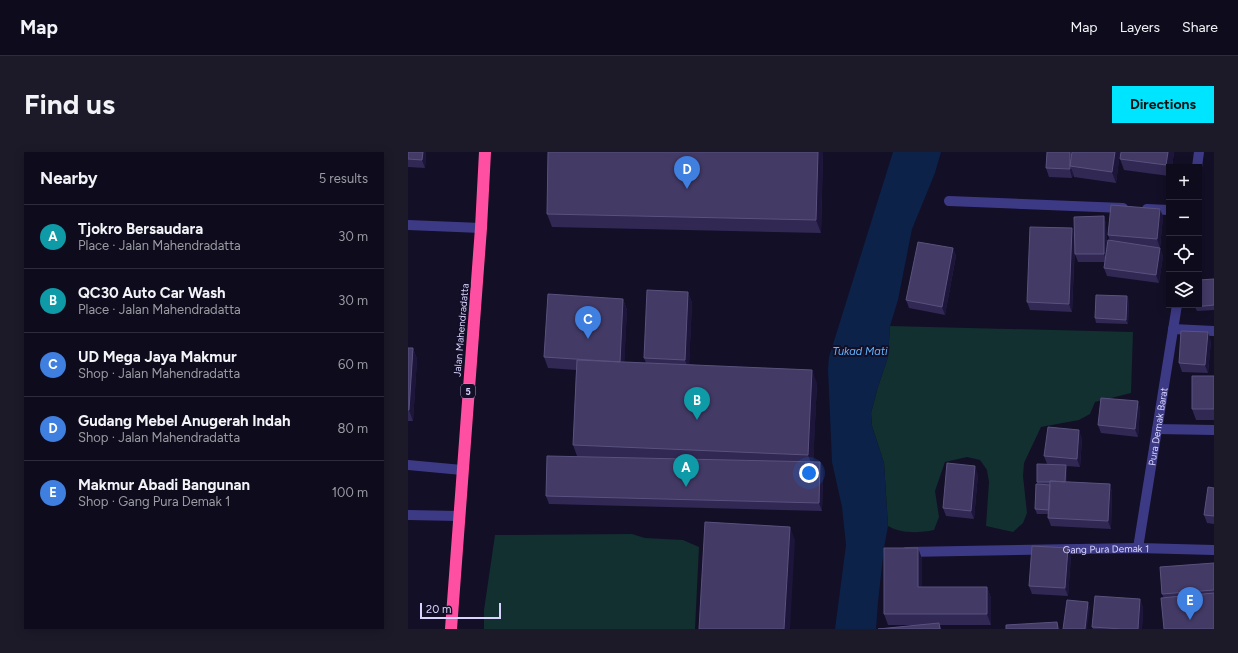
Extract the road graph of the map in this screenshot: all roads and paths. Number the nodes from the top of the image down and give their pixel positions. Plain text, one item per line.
1 (485, 152) edge
2 (1199, 152) edge
3 (1197, 164) edge
4 (949, 201) dead end
5 (1166, 210) edge
6 (408, 226) edge
7 (481, 228) junction
8 (1176, 308) edge
9 (1173, 329) junction
10 (1214, 331) edge
11 (1157, 430) junction
12 (1214, 430) edge
13 (408, 466) edge
14 (462, 470) junction
15 (408, 515) edge
16 (459, 516) junction
17 (1138, 548) junction
18 (1214, 550) edge
19 (901, 552) edge
20 (451, 629) edge

1 - 7 highway, Jalan Mahendradatta / 5
2 - 3 street
4 - 5 street
6 - 7 street
7 - 14 highway, Jalan Mahendradatta / 5
8 - 9 street, Pura Demak Barat
9 - 10 street
9 - 11 street, Pura Demak Barat
11 - 12 street
11 - 17 street, Pura Demak Barat
13 - 14 street
14 - 16 highway, Jalan Mahendradatta / 5
15 - 16 street
16 - 20 highway, Jalan Mahendradatta / 5
17 - 18 street, Gang Pura Demak 1
17 - 19 street, Gang Pura Demak 1

